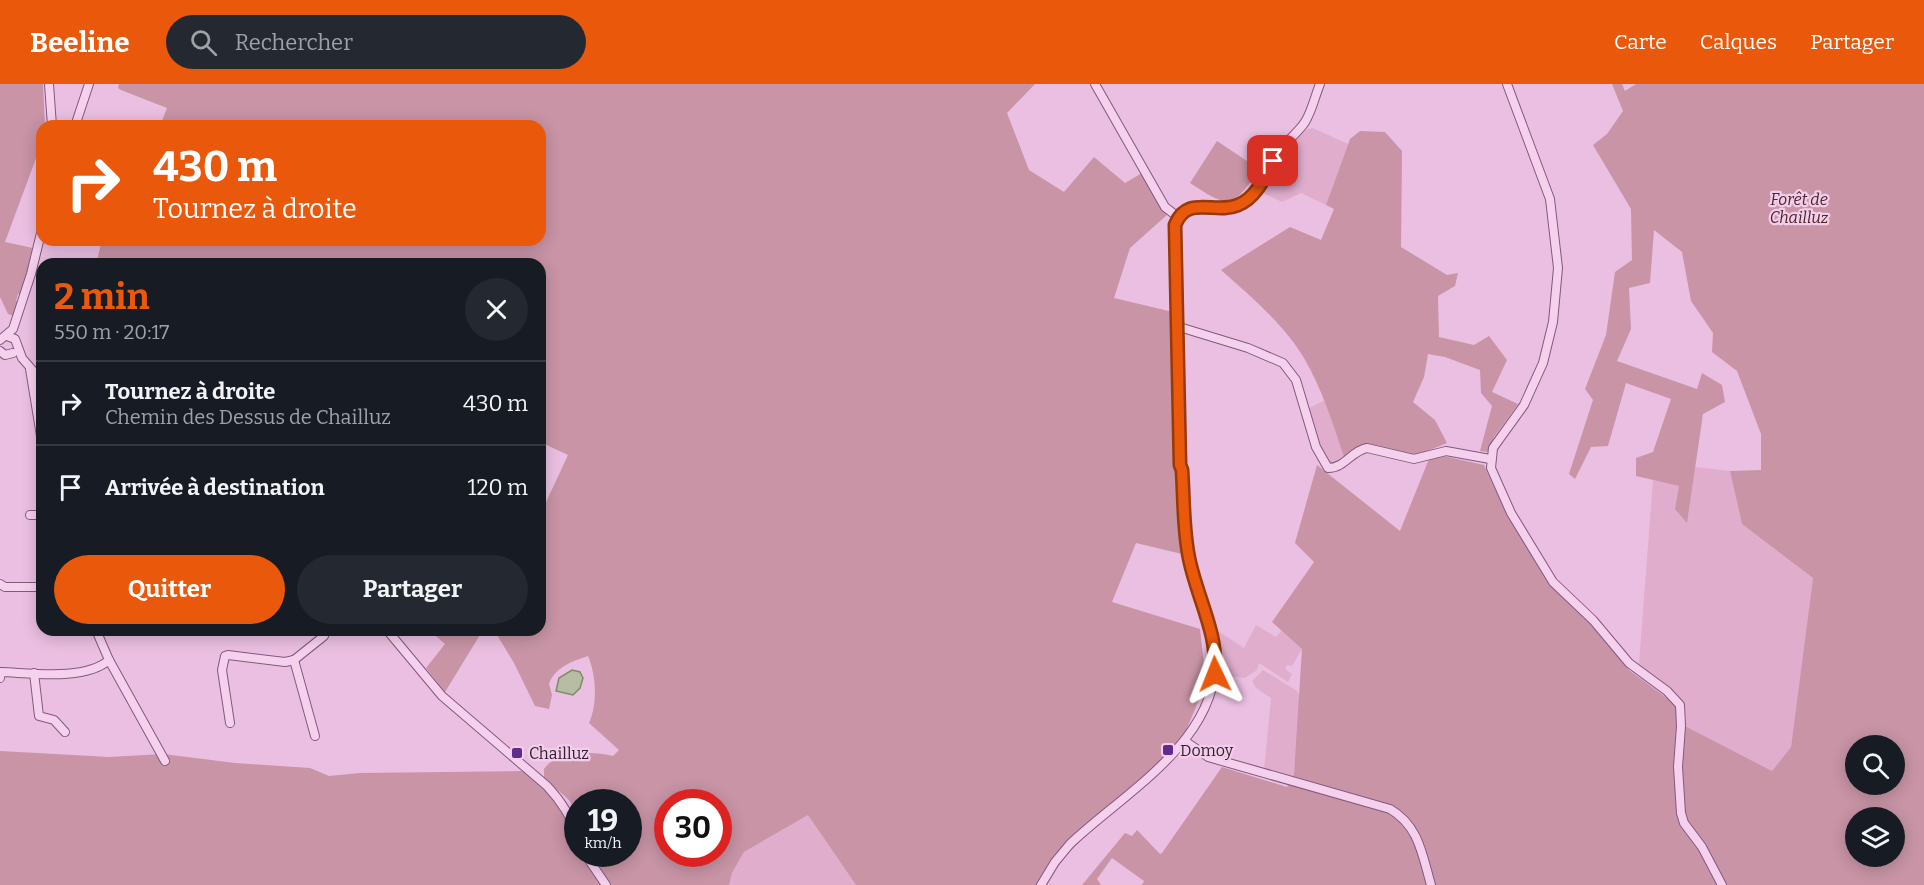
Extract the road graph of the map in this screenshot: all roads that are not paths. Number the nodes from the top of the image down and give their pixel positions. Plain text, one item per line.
1 (49, 84) edge
2 (89, 84) edge
3 (1095, 84) edge
4 (1320, 84) edge
5 (1507, 84) edge
6 (52, 120) edge
7 (77, 120) edge
8 (1178, 217) junction
9 (38, 246) edge
10 (1176, 326) junction
11 (8, 336) edge
12 (15, 350) junction
13 (0, 351) edge
14 (30, 369) junction
15 (36, 375) edge
16 (36, 405) edge
17 (1490, 459) junction
18 (30, 515) dead end
19 (36, 515) edge
20 (0, 584) edge
21 (36, 587) edge
22 (99, 636) edge
23 (324, 636) edge
24 (392, 636) edge
25 (109, 660) junction
26 (294, 660) junction
27 (34, 673) junction
28 (0, 678) edge
29 (230, 723) dead end
30 (65, 732) dead end
31 (315, 736) dead end
32 (1185, 741) junction
33 (165, 762) dead end
34 (564, 806) edge
35 (594, 867) edge
36 (606, 885) edge
37 (1041, 885) edge
38 (1431, 885) edge
39 (1722, 885) edge

1 - 6 street
2 - 7 street
3 - 8 street
4 - 8 street
5 - 17 street
8 - 10 street
9 - 11 street
10 - 17 street
10 - 32 street
11 - 12 street
12 - 13 street
12 - 14 street
14 - 15 street
14 - 16 street
17 - 39 street
18 - 19 street
20 - 21 street
22 - 25 street
23 - 26 street
24 - 34 street
25 - 27 street
25 - 33 street
26 - 29 street
26 - 31 street
27 - 28 street
27 - 30 street
32 - 37 street
32 - 38 street
35 - 36 street

